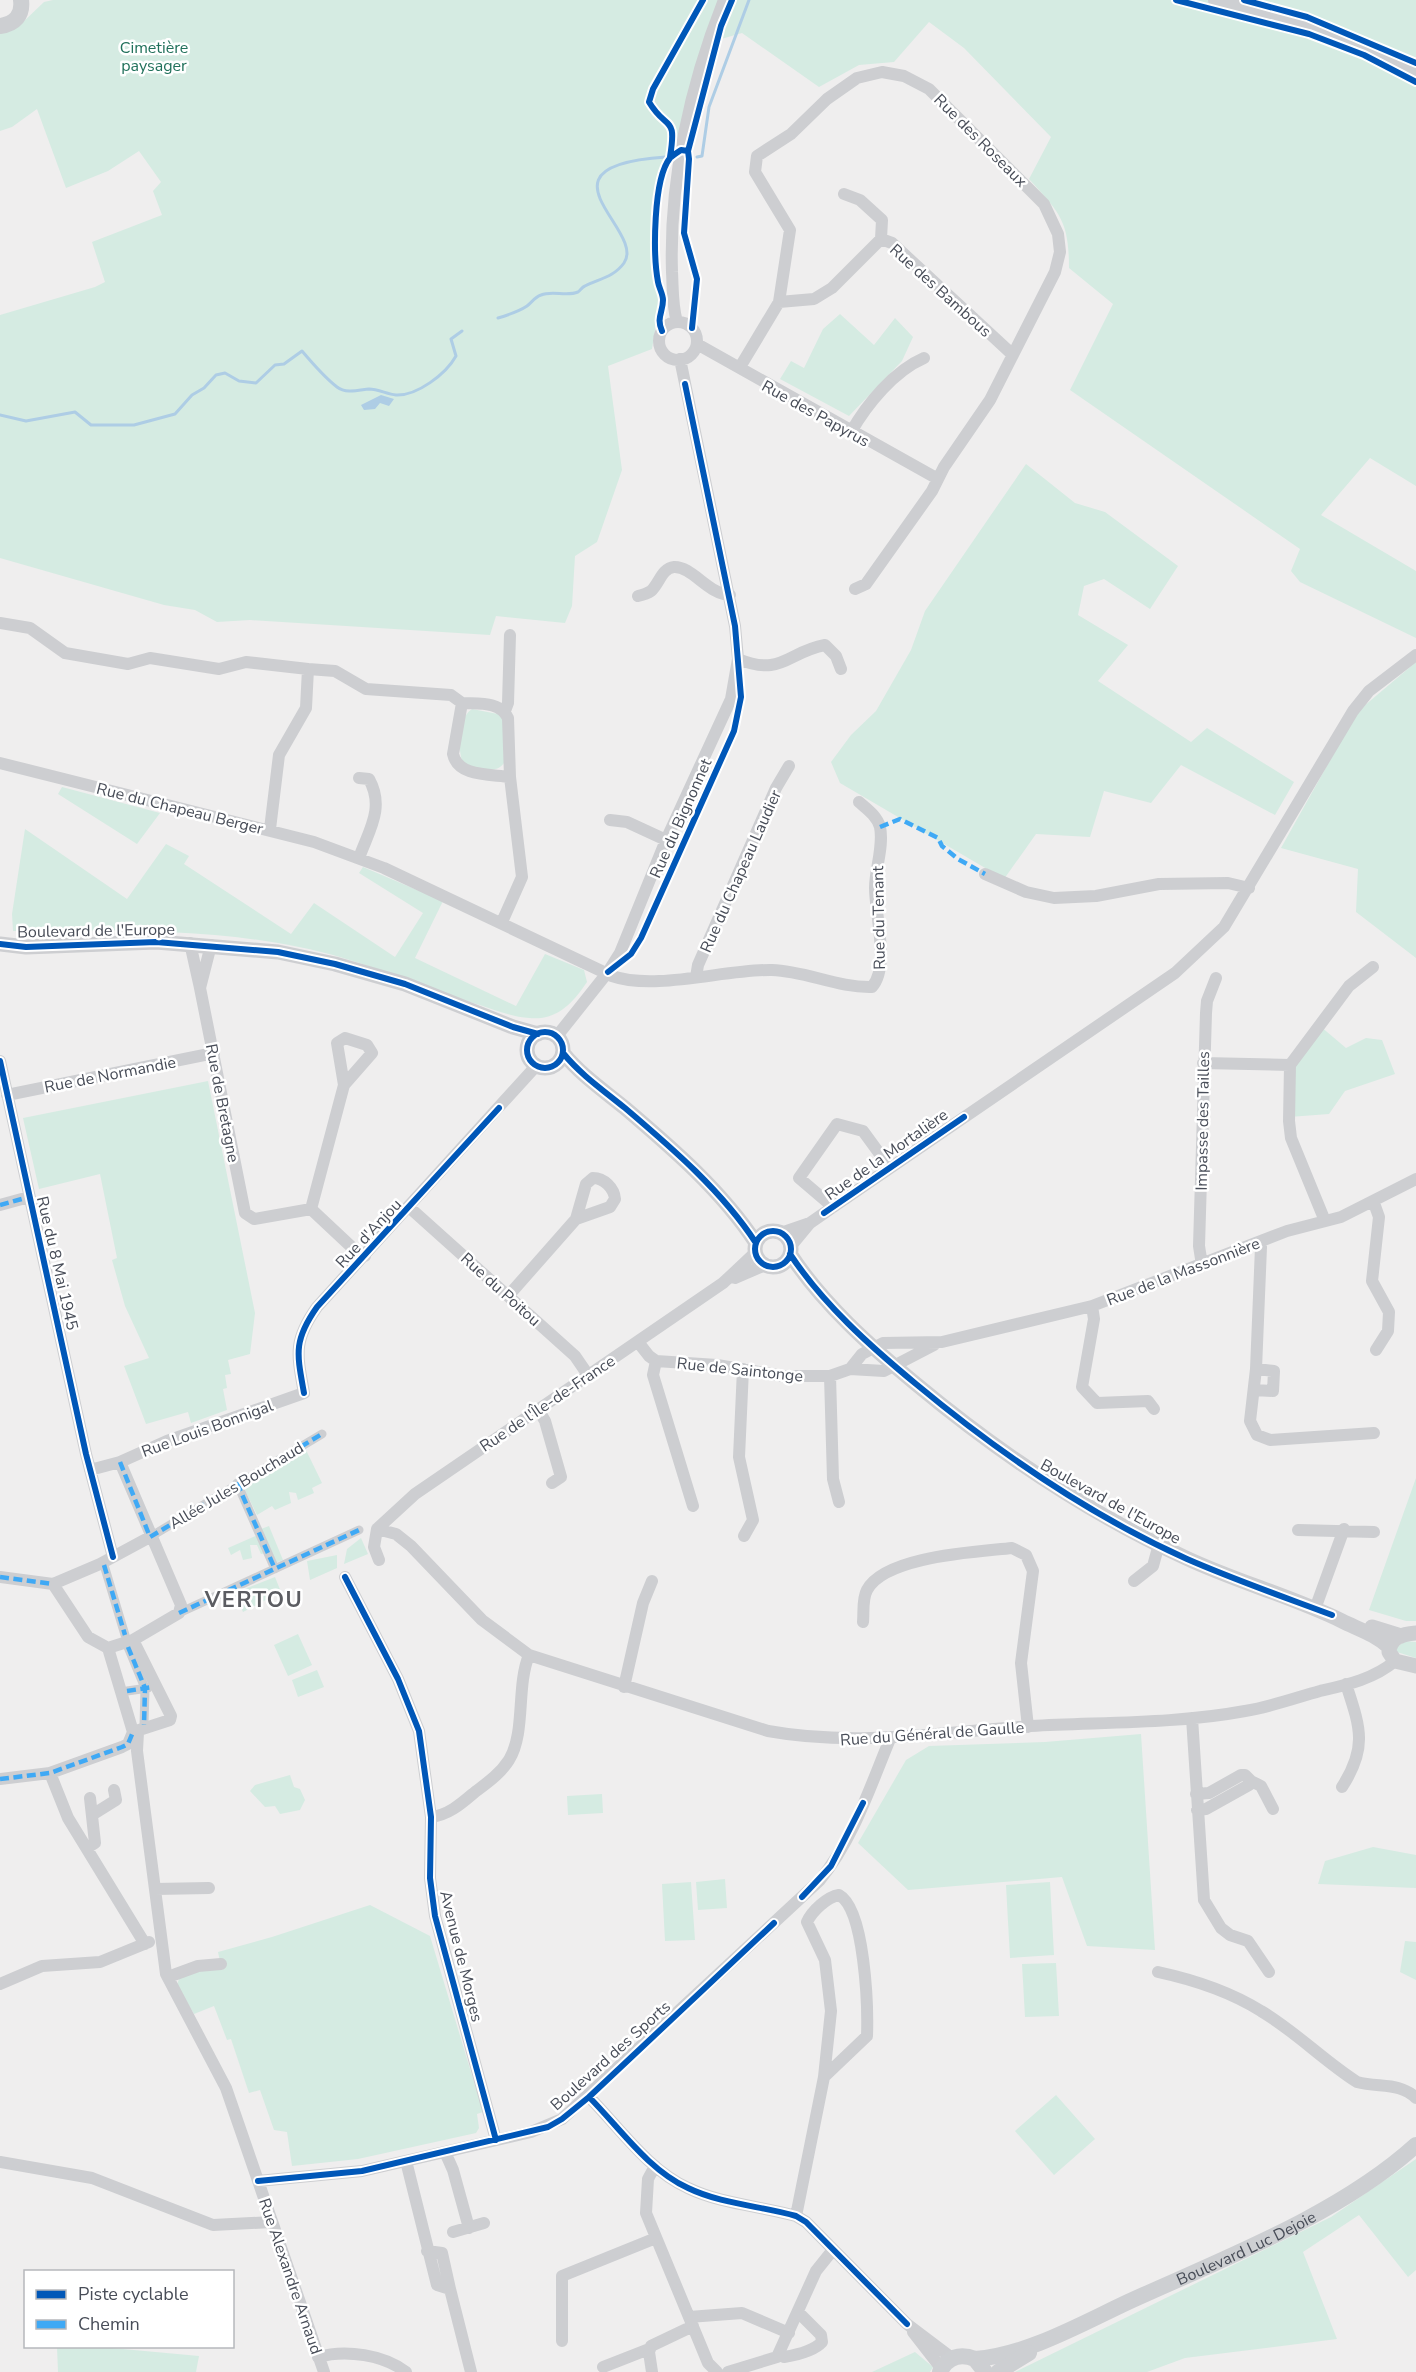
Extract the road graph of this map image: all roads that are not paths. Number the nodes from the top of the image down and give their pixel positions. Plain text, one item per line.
1 (21, 0) edge
2 (724, 0) edge
3 (1216, 0) edge
4 (0, 26) edge
5 (1416, 73) edge
6 (844, 194) dead end
7 (881, 239) junction
8 (779, 302) junction
9 (677, 322) junction
10 (696, 344) junction
11 (1013, 355) junction
12 (924, 358) dead end
13 (680, 359) junction
14 (740, 367) junction
15 (851, 432) junction
16 (938, 479) junction
17 (855, 589) dead end
18 (730, 595) junction
19 (638, 596) dead end
20 (0, 623) edge
21 (510, 635) dead end
22 (1416, 655) edge
23 (738, 659) junction
24 (308, 669) junction
25 (841, 669) dead end
26 (462, 703) junction
27 (505, 711) junction
28 (0, 763) edge
29 (789, 766) dead end
30 (510, 777) junction
31 (359, 778) dead end
32 (859, 802) dead end
33 (610, 820) dead end
34 (270, 829) junction
35 (666, 840) junction
36 (359, 858) junction
37 (985, 874) dead end
38 (1249, 888) junction
39 (502, 922) junction
40 (190, 943) junction
41 (0, 944) edge
42 (210, 945) junction
43 (26, 947) junction
44 (0, 956) edge
45 (1373, 967) dead end
46 (608, 972) junction
47 (696, 977) junction
48 (1216, 978) dead end
49 (200, 988) junction
50 (471, 1011) junction
51 (538, 1034) junction
52 (557, 1036) junction
53 (528, 1052) junction
54 (214, 1053) junction
55 (558, 1059) junction
56 (0, 1061) edge
57 (1203, 1063) junction
58 (537, 1065) junction
59 (1290, 1065) junction
60 (344, 1084) dead end
61 (8, 1095) junction
62 (890, 1167) junction
63 (1416, 1179) edge
64 (29, 1197) junction
65 (1374, 1203) junction
66 (0, 1204) edge
67 (729, 1206) junction
68 (833, 1207) junction
69 (410, 1208) junction
70 (310, 1209) junction
71 (576, 1219) dead end
72 (1325, 1221) junction
73 (810, 1223) junction
74 (775, 1232) junction
75 (1259, 1242) junction
76 (791, 1250) junction
77 (365, 1256) junction
78 (764, 1257) junction
79 (1202, 1265) junction
80 (815, 1288) junction
81 (509, 1295) junction
82 (1092, 1306) junction
83 (638, 1342) junction
84 (942, 1342) junction
85 (872, 1347) junction
86 (1376, 1350) dead end
87 (656, 1361) junction
88 (895, 1367) junction
89 (743, 1369) junction
90 (849, 1369) junction
91 (1256, 1369) junction
92 (588, 1375) junction
93 (830, 1376) junction
94 (1254, 1390) junction
95 (304, 1393) joint
96 (538, 1409) junction
97 (1154, 1409) dead end
98 (1374, 1432) dead end
99 (322, 1434) dead end
100 (120, 1462) junction
101 (90, 1470) junction
102 (237, 1483) junction
103 (552, 1483) dead end
104 (839, 1502) dead end
105 (693, 1506) dead end
106 (377, 1529) junction
107 (1344, 1529) junction
108 (359, 1530) dead end
109 (1298, 1530) dead end
110 (1374, 1532) dead end
111 (744, 1536) dead end
112 (150, 1537) junction
113 (1159, 1544) junction
114 (380, 1560) dead end
115 (109, 1561) junction
116 (275, 1569) junction
117 (0, 1577) edge
118 (345, 1577) dead end
119 (652, 1581) dead end
120 (1134, 1581) dead end
121 (53, 1584) junction
122 (1315, 1609) junction
123 (179, 1613) junction
124 (863, 1622) dead end
125 (1402, 1639) edge
126 (130, 1645) junction
127 (108, 1648) junction
128 (529, 1655) junction
129 (1395, 1661) junction
130 (1416, 1666) edge
131 (1346, 1684) junction
132 (624, 1687) junction
133 (149, 1688) junction
134 (127, 1691) dead end
135 (1192, 1718) junction
136 (1028, 1727) junction
137 (136, 1737) junction
138 (890, 1739) junction
139 (50, 1773) junction
140 (0, 1779) edge
141 (1251, 1781) junction
142 (1342, 1787) dead end
143 (114, 1790) dead end
144 (1196, 1794) junction
145 (90, 1798) dead end
146 (1273, 1809) dead end
147 (1197, 1810) junction
148 (92, 1815) junction
149 (431, 1817) junction
150 (87, 1848) junction
151 (209, 1888) dead end
152 (155, 1889) junction
153 (160, 1938) junction
154 (144, 1945) junction
155 (162, 1952) junction
156 (221, 1964) dead end
157 (1158, 1972) dead end
158 (1269, 1972) dead end
159 (169, 1980) junction
160 (0, 1984) edge
161 (824, 2077) junction
162 (589, 2097) junction
163 (1416, 2098) edge
164 (496, 2140) junction
165 (1416, 2145) edge
166 (445, 2152) junction
167 (406, 2161) junction
168 (0, 2162) edge
169 (656, 2166) junction
170 (258, 2181) junction
171 (796, 2216) junction
172 (272, 2222) junction
173 (484, 2223) dead end
174 (469, 2228) junction
175 (453, 2232) dead end
176 (656, 2238) junction
177 (832, 2251) junction
178 (798, 2312) junction
179 (691, 2321) junction
180 (1064, 2332) junction
181 (789, 2333) junction
182 (562, 2341) dead end
183 (648, 2349) junction
184 (780, 2354) junction
185 (318, 2357) junction
186 (980, 2365) edge
187 (944, 2366) edge
188 (603, 2367) dead end
189 (324, 2372) edge
190 (406, 2372) edge
191 (471, 2372) edge
192 (652, 2372) edge
193 (717, 2372) edge
194 (728, 2372) edge
195 (998, 2372) edge

1 - 4 main road
2 - 9 street
3 - 5 main road
6 - 7 street
7 - 8 street, Rue des Bambous
7 - 11 street, Rue des Bambous
8 - 11 street, Rue des Roseaux
8 - 14 street, Rue des Roseaux
9 - 10 street
9 - 13 street
10 - 13 street
10 - 14 street, Rue des Papyrus
11 - 16 street, Rue des Roseaux
12 - 15 street
13 - 18 street, Rue du Bignonnet
14 - 15 street, Rue des Papyrus
15 - 16 street, Rue des Papyrus
16 - 17 street, Rue des Roseaux
18 - 19 street
18 - 23 street, Rue du Bignonnet
20 - 24 street
21 - 27 street
22 - 38 street, Rue de la Mortalière
23 - 25 street
23 - 35 street, Rue du Bignonnet
24 - 26 street
24 - 34 street
26 - 27 street
26 - 30 street
27 - 30 street
28 - 34 street, Rue du Chapeau Berger
29 - 47 street, Rue du Chapeau Laudier
30 - 39 street
31 - 36 street
32 - 47 street, Rue du Tenant
33 - 35 street
34 - 36 street, Rue du Chapeau Berger
35 - 46 street, Rue du Bignonnet
36 - 39 street, Rue du Chapeau Berger
37 - 38 street
38 - 62 street, Rue de la Mortalière
39 - 46 street, Rue du Chapeau Berger
40 - 42 street, Boulevard de l'Europe
40 - 43 street, Boulevard de l'Europe
40 - 49 street, Rue de Bretagne
41 - 43 street, Boulevard de l'Europe
42 - 49 street, Rue de Bretagne
42 - 50 street, Boulevard de l'Europe
43 - 44 street, Boulevard de l'Europe
45 - 59 street
46 - 47 street, Rue du Tenant
46 - 52 street, Rue du Bignonnet
48 - 57 street, Impasse des Tailles
49 - 54 street, Rue de Bretagne
50 - 51 street, Boulevard de l'Europe
50 - 53 street, Boulevard de l'Europe
51 - 52 street
51 - 53 street
52 - 55 street
53 - 58 street
54 - 61 street, Rue de Normandie
54 - 70 street, Rue de Bretagne
55 - 58 street
55 - 67 street, Boulevard de l'Europe
56 - 61 street, Rue du 8 Mai 1945
57 - 59 street
57 - 79 street, Impasse des Tailles
58 - 69 street, Rue d'Anjou
59 - 72 street
60 - 70 street
61 - 64 street, Rue du 8 Mai 1945
62 - 68 street, Rue de la Mortalière
62 - 68 street
63 - 65 street, Rue de la Massonnière
64 - 66 street
64 - 101 street, Rue du 8 Mai 1945
65 - 72 street, Rue de la Massonnière
65 - 86 street
67 - 74 street, Boulevard de l'Europe
67 - 78 street, Boulevard de l'Europe
68 - 73 street, Rue de la Mortalière
69 - 77 street, Rue d'Anjou
69 - 81 street, Rue du Poitou
70 - 77 street
71 - 81 street
72 - 75 street, Rue de la Massonnière
73 - 74 street, Rue de la Mortalière
73 - 76 street, Rue de la Mortalière
74 - 76 street, Boulevard de l'Europe
74 - 78 street
75 - 79 street, Rue de la Massonnière
75 - 91 street
76 - 78 street
76 - 80 street, Boulevard de l'Europe
77 - 95 street, Rue d'Anjou
78 - 80 street, Boulevard de l'Europe
78 - 83 street, Rue de l'Île-de-France
79 - 82 street, Rue de la Massonnière
80 - 85 street, Boulevard de l'Europe
81 - 92 street, Rue du Poitou
82 - 84 street, Rue de la Massonnière
82 - 97 street
83 - 87 street, Rue de Saintonge
83 - 92 street, Rue de l'Île-de-France
84 - 85 street, Rue de la Massonnière
84 - 88 street, Rue de la Massonnière
85 - 88 street, Boulevard de l'Europe
85 - 90 street, Rue de Saintonge
87 - 89 street, Rue de Saintonge
87 - 105 street
88 - 90 street, Rue de Saintonge
88 - 113 street, Boulevard de l'Europe
89 - 93 street, Rue de Saintonge
89 - 111 street
90 - 93 street, Rue de Saintonge
91 - 94 street
91 - 94 street
92 - 96 street, Rue de l'Île-de-France
93 - 104 street
94 - 98 street
95 - 100 street, Rue Louis Bonnigal
96 - 103 street
96 - 106 street, Rue de l'Île-de-France
99 - 102 street, Allée Jules Bouchaud
100 - 101 street
100 - 112 street, Rue Louis Bonnigal
101 - 115 street, Rue du 8 Mai 1945
102 - 112 street, Allée Jules Bouchaud
102 - 116 street
106 - 114 street
106 - 128 street, Rue du Général de Gaulle
107 - 109 street
107 - 110 street
107 - 122 street
108 - 116 street
112 - 115 street
112 - 123 street, Rue Louis Bonnigal
113 - 120 street
113 - 122 street, Boulevard de l'Europe
115 - 121 street
115 - 126 street
116 - 123 street
117 - 121 street
118 - 149 street, Avenue de Morges
119 - 132 street
121 - 127 street
122 - 125 street, Boulevard de l'Europe
123 - 126 street
124 - 136 street
125 - 129 street
126 - 127 street
126 - 133 street
126 - 137 street
127 - 137 street, Rue Alexandre Arnaud
128 - 132 street, Rue du Général de Gaulle
128 - 149 street
129 - 130 street
129 - 131 street, Rue du Général de Gaulle
131 - 135 street, Rue du Général de Gaulle
131 - 142 street
132 - 138 street, Rue du Général de Gaulle
133 - 134 street
133 - 137 street
135 - 136 street, Rue du Général de Gaulle
135 - 144 street
136 - 138 street, Rue du Général de Gaulle
137 - 139 street
137 - 152 street, Rue Alexandre Arnaud
138 - 162 street, Boulevard des Sports
139 - 140 street
139 - 150 street
141 - 144 street
141 - 146 street
141 - 147 street
143 - 148 street
144 - 147 street
145 - 148 street
147 - 158 street
148 - 150 street
149 - 164 street, Avenue de Morges
150 - 154 street
151 - 152 street
152 - 153 street, Rue Alexandre Arnaud
153 - 154 street
153 - 155 street, Rue Alexandre Arnaud
154 - 155 street
154 - 160 street
155 - 159 street, Rue Alexandre Arnaud
156 - 159 street
157 - 163 street
159 - 170 street, Rue Alexandre Arnaud
161 - 161 street
161 - 171 street
162 - 164 street, Boulevard des Sports
162 - 169 street
164 - 166 street, Boulevard des Sports
165 - 180 main road, Boulevard Luc Dejoie
166 - 167 street, Boulevard des Sports
166 - 174 street
167 - 170 street, Boulevard des Sports
167 - 191 street
168 - 172 street
169 - 171 street
169 - 176 street
170 - 172 street, Rue Alexandre Arnaud
171 - 177 street
172 - 185 street, Rue Alexandre Arnaud
173 - 174 street
174 - 175 street
176 - 179 street
176 - 182 street
177 - 178 street
177 - 187 street
178 - 181 street
178 - 184 street
179 - 181 street
179 - 183 street
179 - 193 street
180 - 186 main road, Boulevard Luc Dejoie
180 - 195 main road, Boulevard Luc Dejoie
181 - 184 street
183 - 188 street
183 - 192 street
184 - 194 street
185 - 189 street, Rue Alexandre Arnaud
185 - 190 street
186 - 187 main road, Boulevard Luc Dejoie

